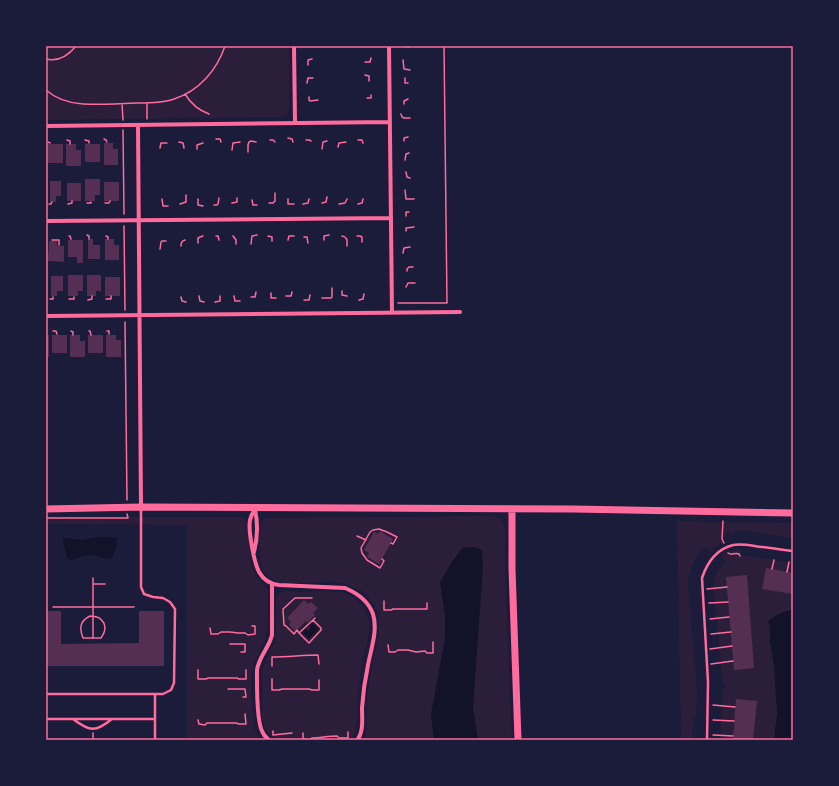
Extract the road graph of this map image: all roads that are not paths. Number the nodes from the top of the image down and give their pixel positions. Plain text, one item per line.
1 (294, 46) edge
2 (389, 46) edge
3 (295, 122) junction
4 (390, 122) junction
5 (138, 125) junction
6 (46, 126) edge
7 (391, 218) junction
8 (139, 220) junction
9 (46, 221) edge
10 (460, 312) dead end
11 (392, 313) junction
12 (46, 316) edge
13 (140, 316) junction
14 (46, 508) edge
15 (141, 508) junction
16 (255, 508) junction
17 (512, 509) junction
18 (793, 513) edge
19 (793, 551) edge
20 (254, 553) junction
21 (272, 584) junction
22 (46, 694) edge
23 (155, 694) junction
24 (46, 719) edge
25 (73, 719) junction
26 (113, 719) junction
27 (155, 719) junction
28 (155, 740) edge
29 (269, 740) edge
30 (357, 740) edge
31 (518, 740) edge
32 (707, 740) edge

1 - 3 street
2 - 4 street
3 - 4 street
3 - 5 street
4 - 7 street
5 - 6 street
5 - 8 street
7 - 8 street
7 - 11 street
8 - 9 street
8 - 13 street
10 - 11 street
11 - 13 street
12 - 13 street
13 - 15 street
14 - 15 main road
15 - 16 main road
15 - 23 lane
16 - 17 main road
16 - 20 street
16 - 20 street
17 - 18 main road
17 - 31 main road
19 - 32 lane
20 - 21 street
21 - 29 street
21 - 30 street
22 - 23 lane
23 - 27 lane
24 - 25 lane
25 - 26 lane
25 - 26 lane
26 - 27 lane
27 - 28 lane

